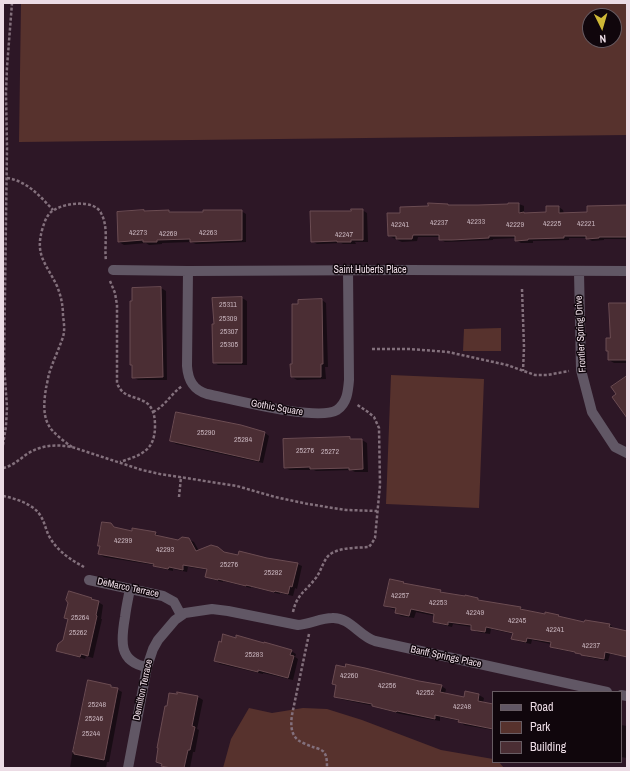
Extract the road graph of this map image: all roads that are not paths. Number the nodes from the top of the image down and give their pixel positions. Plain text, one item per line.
1 (348, 270) junction
2 (109, 271) road end
3 (188, 271) junction
4 (627, 271) edge
5 (579, 272) junction
6 (627, 453) edge
7 (89, 580) dead end
8 (130, 589) junction
9 (181, 616) junction
10 (291, 624) joint
11 (147, 667) junction
12 (602, 691) edge
13 (128, 768) edge

1 - 3 street, Saint Huberts Place
1 - 3 street, Gothic Square
1 - 5 street, Saint Huberts Place
2 - 3 street, Saint Huberts Place
4 - 5 street, Saint Huberts Place
5 - 6 street, Frontier Spring Drive
7 - 8 street, DeMarco Terrace
8 - 9 street, DeMarco Terrace
8 - 11 street
9 - 10 street, Demilton Terrace
9 - 11 street, Demilton Terrace
10 - 12 street, Banff Springs Place
11 - 13 street, Demilton Terrace

